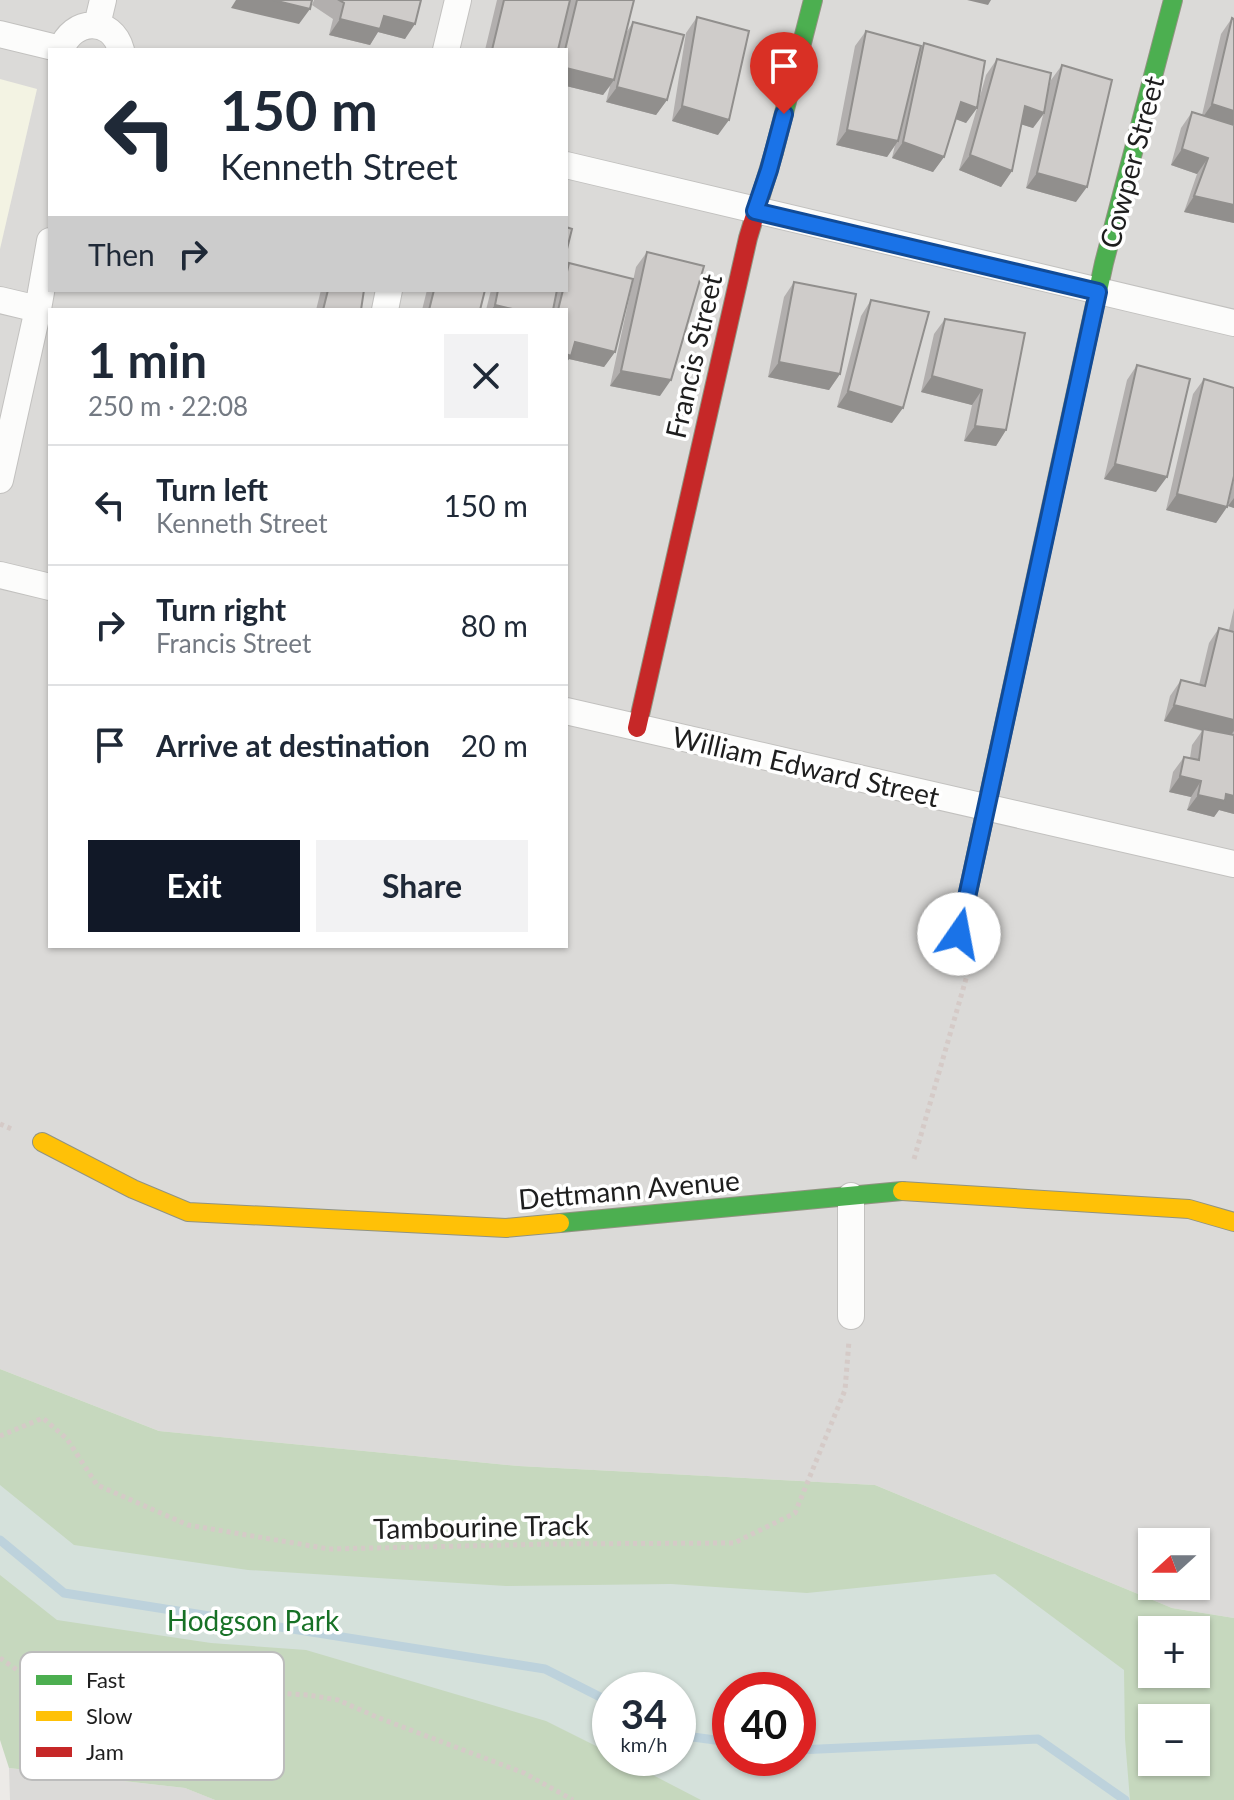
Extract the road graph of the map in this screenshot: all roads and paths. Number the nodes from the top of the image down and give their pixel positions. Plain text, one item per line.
1 (458, 0) edge
2 (813, 0) edge
3 (1173, 0) edge
4 (100, 13) edge
5 (0, 34) edge
6 (53, 48) edge
7 (62, 48) edge
8 (120, 48) edge
9 (446, 48) edge
10 (568, 165) edge
11 (755, 211) junction
12 (48, 252) edge
13 (1098, 292) junction
14 (0, 300) edge
15 (38, 309) junction
16 (1234, 323) edge
17 (0, 480) edge
18 (0, 575) edge
19 (48, 587) edge
20 (568, 711) edge
21 (637, 728) junction
22 (986, 807) junction
23 (1234, 864) edge
24 (959, 934) dead end
25 (971, 961) dead end
26 (42, 1142) dead end
27 (905, 1191) junction
28 (851, 1196) junction
29 (1234, 1222) edge
30 (851, 1316) joint
31 (0, 1436) edge
32 (0, 1658) edge
33 (20, 1672) edge
34 (284, 1694) edge
35 (573, 1800) edge

1 - 9 street
2 - 11 street, Francis Street
3 - 13 street, Cowper Street
4 - 7 street
4 - 8 street
5 - 6 street
10 - 11 street
11 - 13 street
11 - 21 street, Francis Street
12 - 15 street
13 - 16 street
13 - 22 street, Cowper Street
14 - 15 street
15 - 17 street
18 - 19 street
20 - 21 street, William Edward Street
21 - 22 street, William Edward Street
22 - 23 street, William Edward Street
22 - 24 street, Cowper Street
25 - 27 path
26 - 28 street, Dettmann Avenue
27 - 28 street, Dettmann Avenue
27 - 29 street, Dettmann Avenue
28 - 30 street
30 - 31 path, Tambourine Track
32 - 33 path
34 - 35 path

